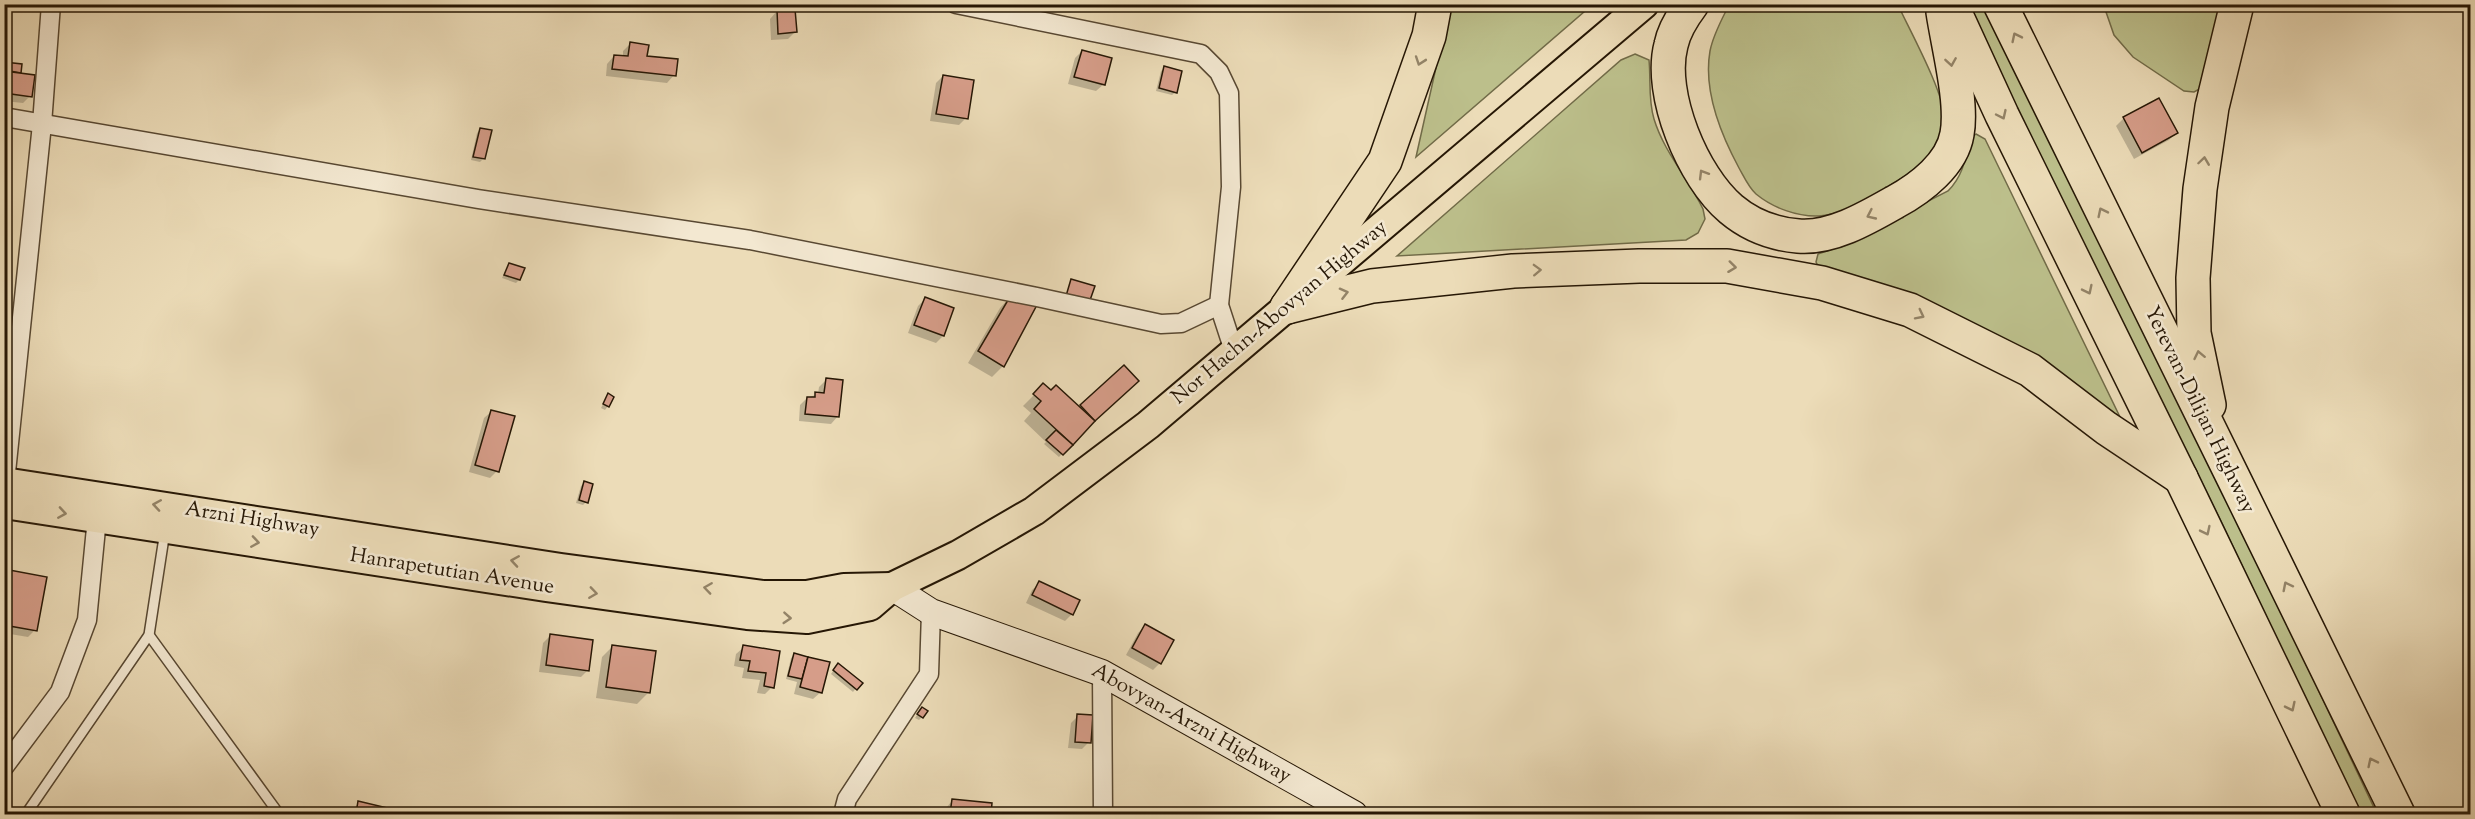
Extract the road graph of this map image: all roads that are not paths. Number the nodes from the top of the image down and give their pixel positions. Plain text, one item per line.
1 (51, 4) edge
2 (956, 4) edge
3 (1435, 4) edge
4 (1644, 4) edge
5 (1692, 4) edge
6 (1942, 4) edge
7 (1951, 4) edge
8 (2000, 4) edge
9 (2237, 4) edge
10 (4, 117) edge
11 (42, 124) junction
12 (1219, 305) junction
13 (1287, 307) junction
14 (1234, 351) junction
15 (2219, 453) junction
16 (2181, 478) junction
17 (5, 482) edge
18 (4, 504) edge
19 (97, 518) junction
20 (165, 529) junction
21 (892, 587) junction
22 (931, 612) junction
23 (149, 635) junction
24 (1102, 672) junction
25 (4, 767) edge
26 (26, 814) edge
27 (279, 814) edge
28 (843, 814) edge
29 (1103, 814) edge
30 (1354, 814) edge
31 (2343, 814) edge
32 (2398, 814) edge

1 - 11 street
2 - 12 street
3 -> 13 highway
4 - 13 main road, Nor Hachn-Abovyan Highway
6 -> 5 highway
7 -> 16 highway
15 -> 8 highway, Yerevan-Dilijan Highway
15 -> 9 highway
10 - 11 street
11 - 12 street
11 - 17 street
12 - 14 street
13 - 14 main road, Nor Hachn-Abovyan Highway
13 -> 16 highway
14 - 21 main road, Nor Hachn-Abovyan Highway
32 -> 15 highway, Yerevan-Dilijan Highway
16 -> 31 highway
21 -> 17 main road, Arzni Highway
18 -> 19 main road, Hanrapetutian Avenue
19 - 20 main road, Hanrapetutian Avenue
19 - 25 street
20 -> 21 main road, Hanrapetutian Avenue
20 - 23 lane
21 - 22 main road, Abovyan-Arzni Highway
22 - 24 main road, Abovyan-Arzni Highway
22 - 28 street
23 - 26 lane
23 - 27 lane
24 - 29 street
24 - 30 main road, Abovyan-Arzni Highway

